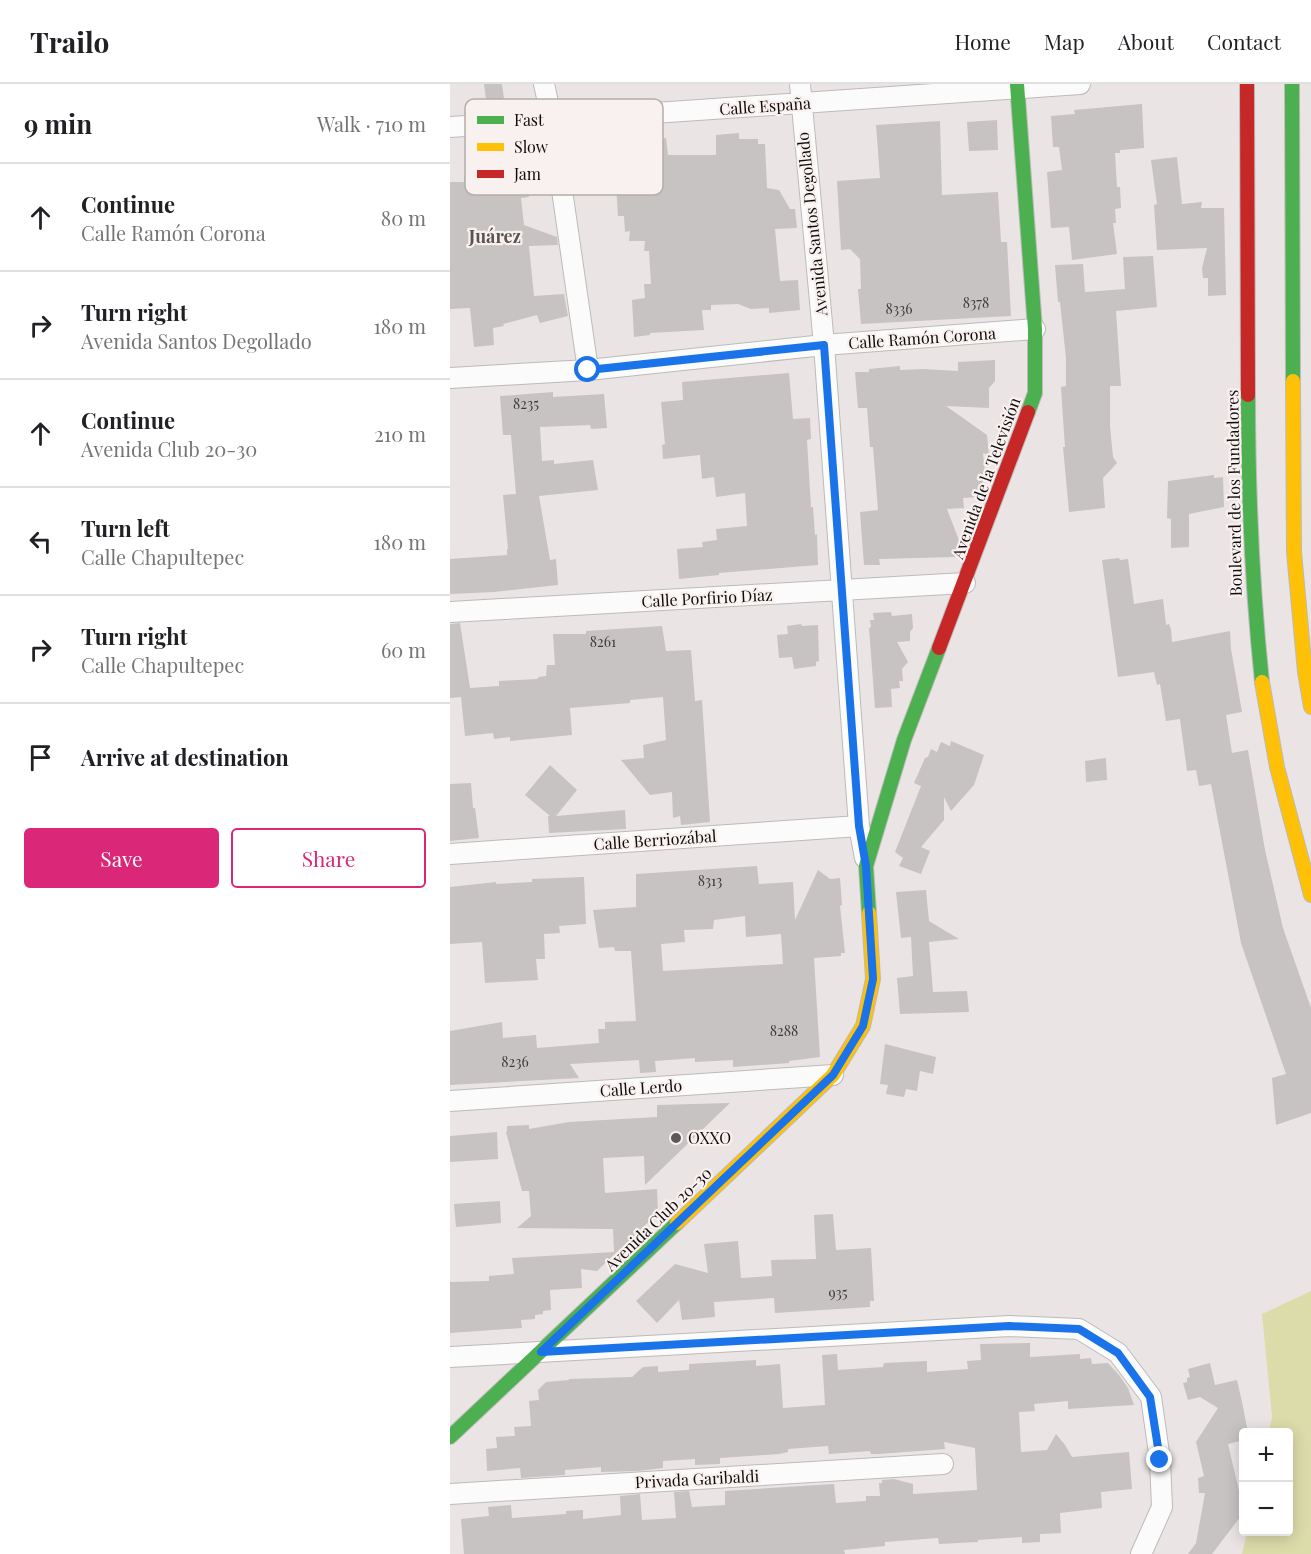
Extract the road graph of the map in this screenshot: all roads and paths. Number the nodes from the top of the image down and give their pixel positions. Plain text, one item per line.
1 (544, 84) edge
2 (1080, 84) edge
3 (1247, 84) edge
4 (1292, 84) edge
5 (1017, 87) edge
6 (800, 94) edge
7 (547, 99) edge
8 (663, 109) edge
9 (465, 126) edge
10 (450, 127) edge
11 (563, 195) edge
12 (1035, 329) junction
13 (824, 345) junction
14 (588, 370) junction
15 (450, 378) edge
16 (965, 583) junction
17 (842, 591) junction
18 (450, 612) edge
19 (1311, 707) edge
20 (859, 826) junction
21 (450, 854) edge
22 (866, 866) junction
23 (1311, 895) edge
24 (833, 1075) junction
25 (450, 1101) edge
26 (541, 1352) junction
27 (450, 1357) edge
28 (450, 1437) edge
29 (943, 1464) dead end
30 (450, 1494) edge
31 (1142, 1554) edge

1 - 7 street
2 - 5 street, Calle España
3 - 23 main road, Boulevard de los Fundadores
4 - 19 main road
5 - 6 street, Calle España
5 - 12 main road, Avenida de la Televisión
6 - 8 street, Calle España
6 - 13 street, Avenida Santos Degollado
9 - 10 street, Calle España
11 - 14 street
12 - 13 street, Calle Ramón Corona
12 - 16 main road, Avenida de la Televisión
13 - 14 street, Calle Ramón Corona
13 - 17 street, Avenida Santos Degollado
14 - 15 street, Calle Ramón Corona
16 - 17 street, Calle Porfirio Díaz
16 - 22 main road, Avenida de la Televisión
17 - 18 street, Calle Porfirio Díaz
17 - 20 street, Avenida Santos Degollado
20 - 21 street, Calle Berriozábal
20 - 22 street, Avenida Santos Degollado
22 - 24 main road, Avenida Club 20-30
24 - 25 street, Calle Lerdo
24 - 26 main road, Avenida Club 20-30
26 - 27 street
26 - 28 main road, Avenida Club 20-30
26 - 31 street
29 - 30 street, Privada Garibaldi

